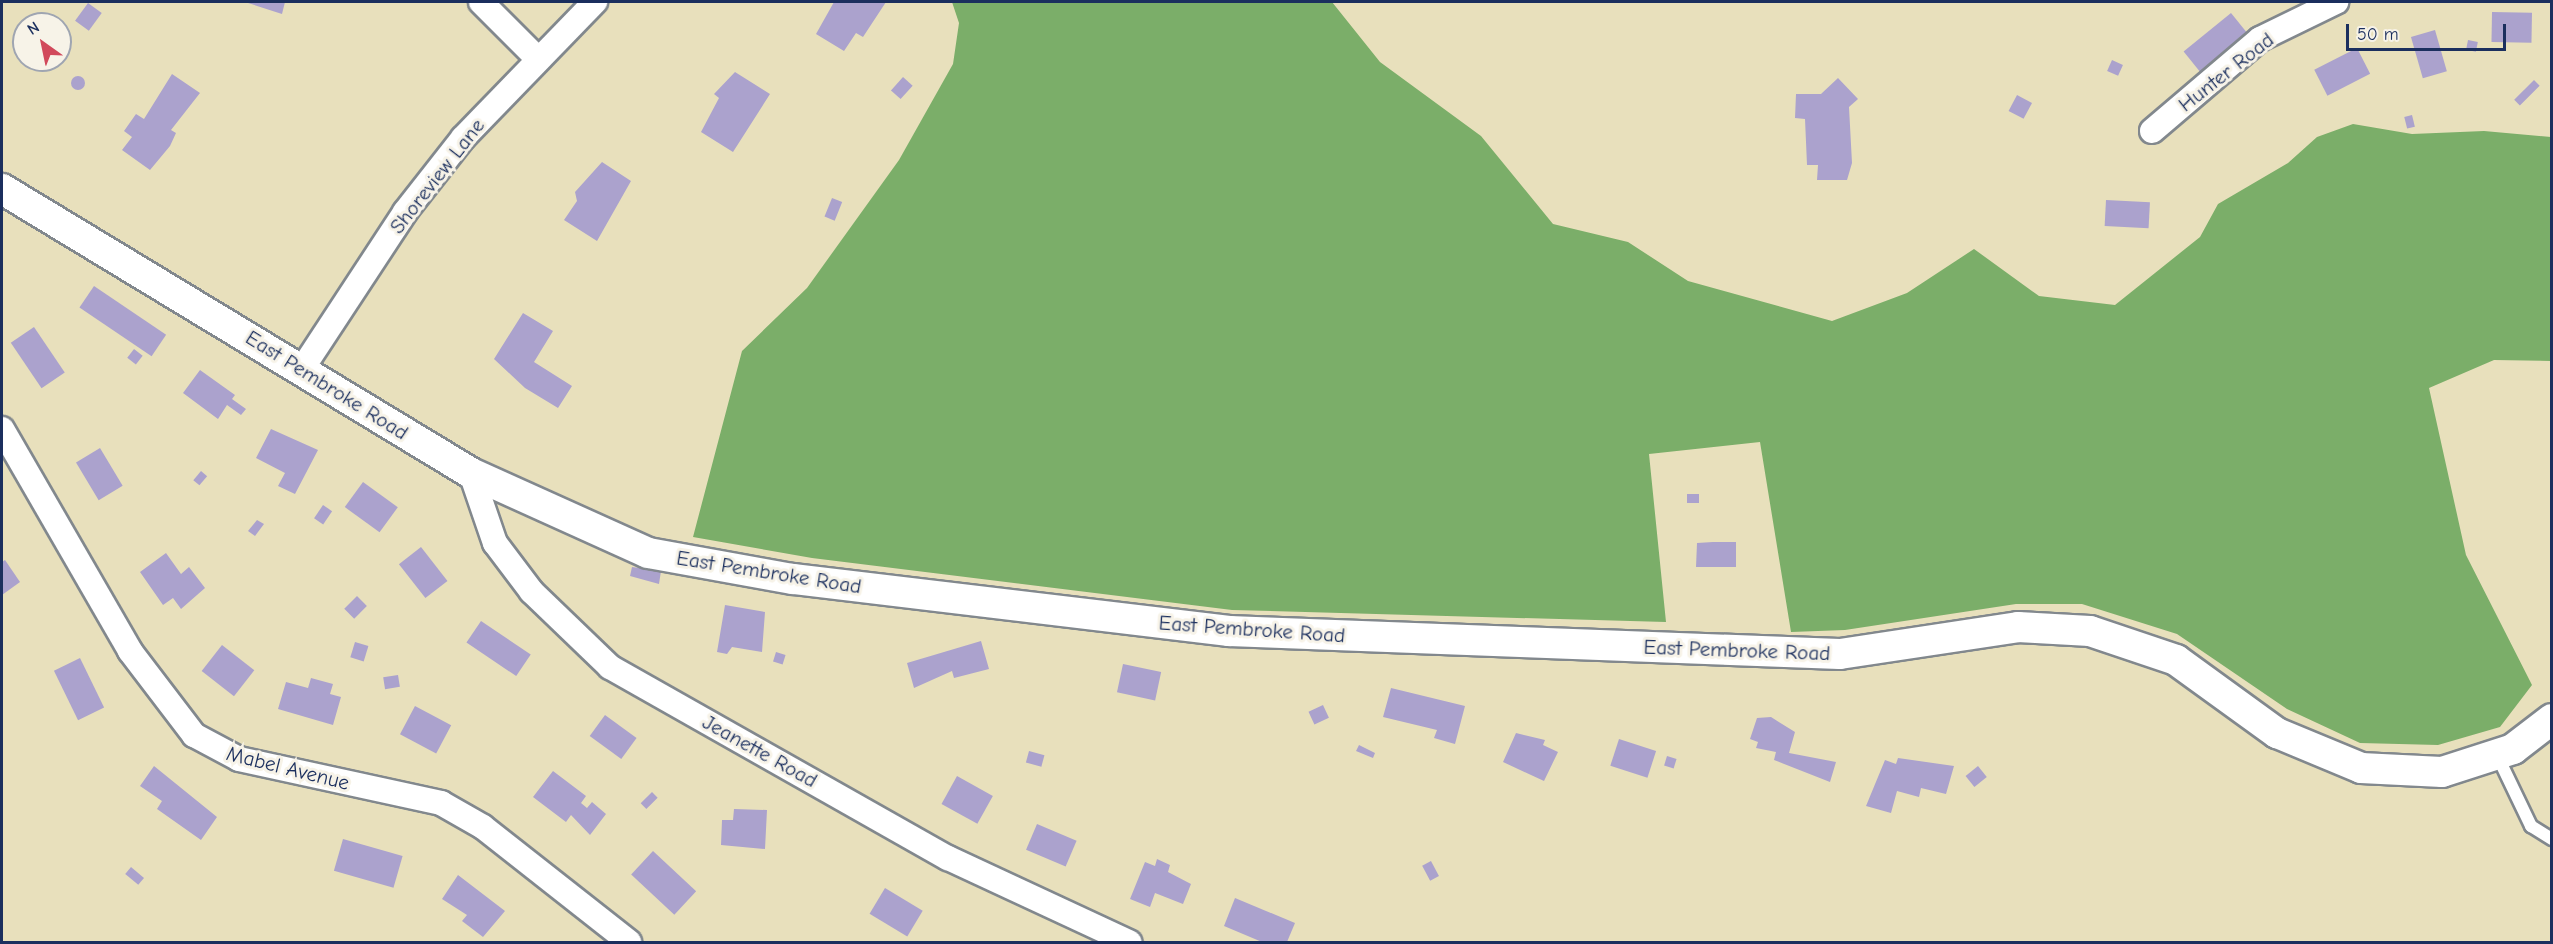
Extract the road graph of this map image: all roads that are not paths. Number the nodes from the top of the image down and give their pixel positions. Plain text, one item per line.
1 (481, 2) edge
2 (595, 2) edge
3 (2336, 2) edge
4 (538, 58) junction
5 (2152, 131) dead end
6 (2, 189) edge
7 (302, 369) junction
8 (2, 429) edge
9 (471, 473) junction
10 (2552, 718) edge
11 (2497, 754) junction
12 (2552, 839) edge
13 (629, 942) edge
14 (1129, 942) edge

1 - 4 street
2 - 4 street, Shoreview Lane
3 - 5 street, Hunter Road
4 - 7 street, Shoreview Lane
6 - 7 street, East Pembroke Road
7 - 9 street, East Pembroke Road
8 - 13 street, Mabel Avenue
9 - 11 street, East Pembroke Road
9 - 14 street, Jeanette Road
10 - 11 street, East Pembroke Road
11 - 12 lane

